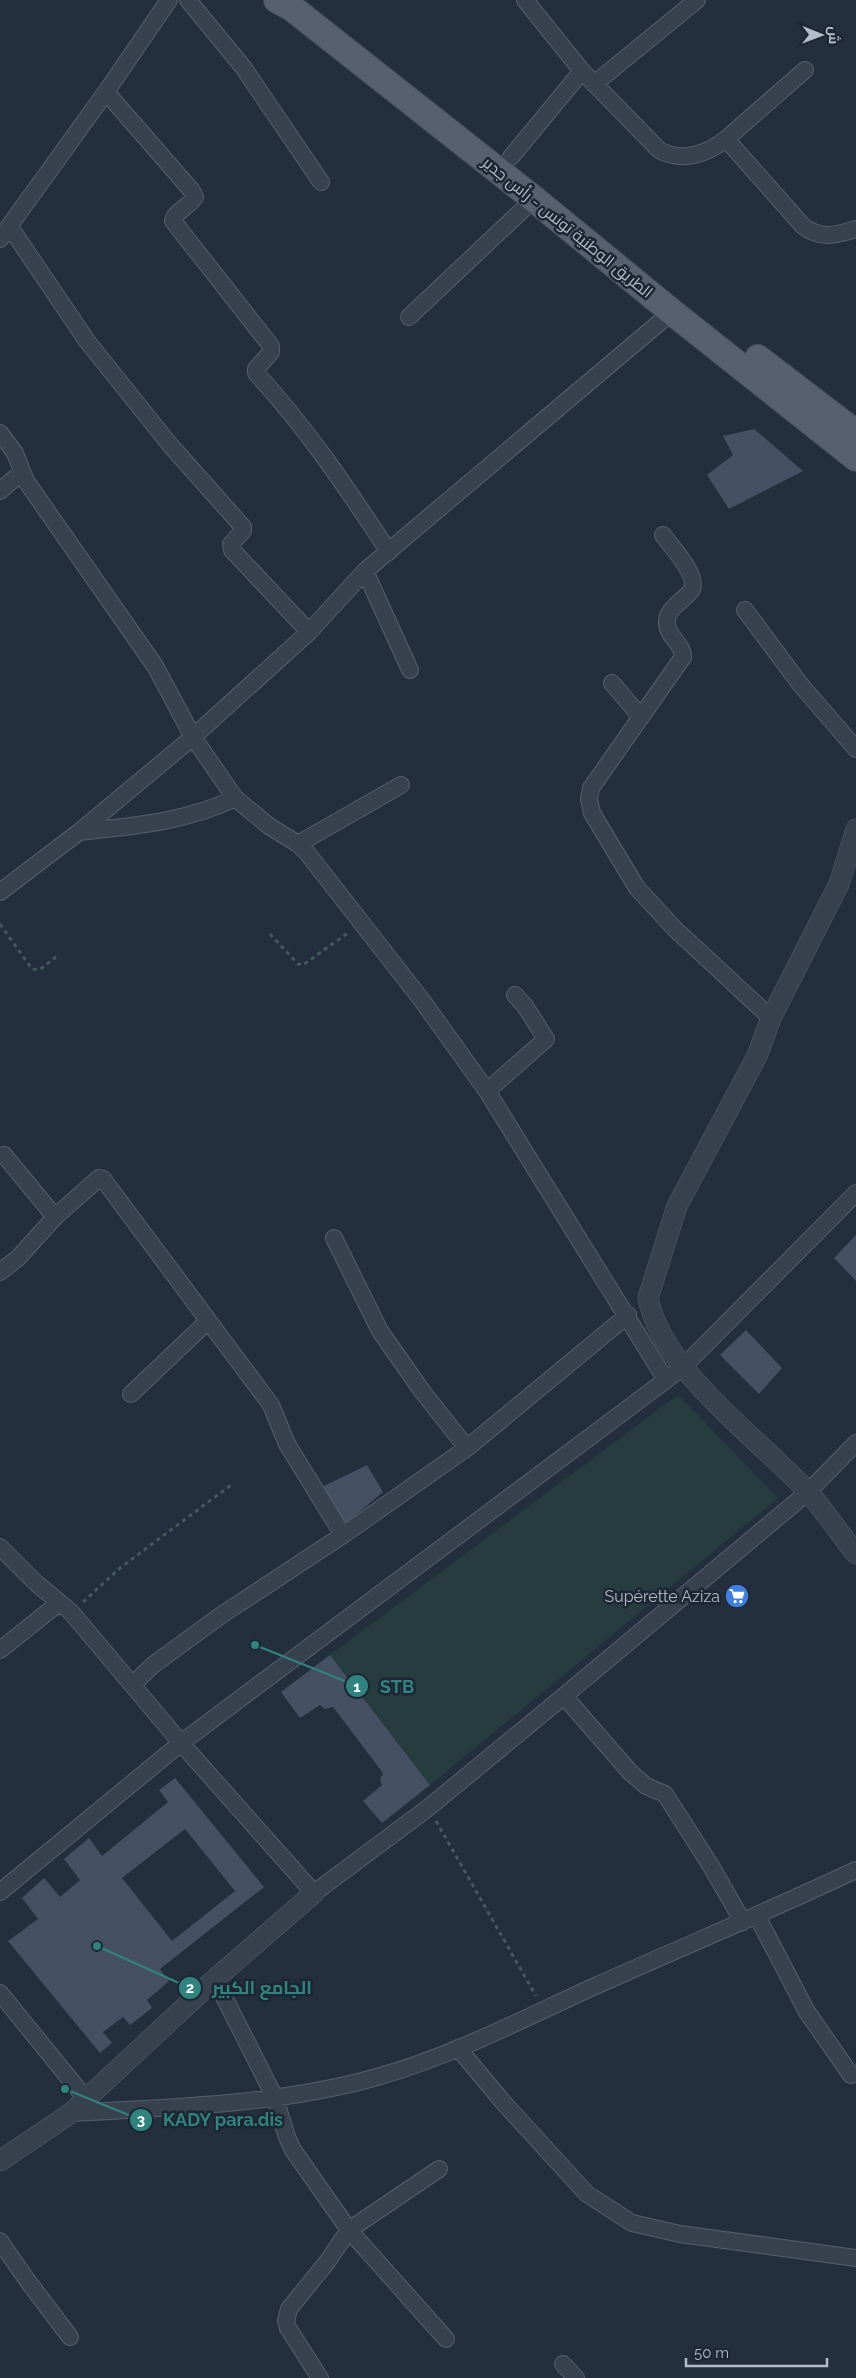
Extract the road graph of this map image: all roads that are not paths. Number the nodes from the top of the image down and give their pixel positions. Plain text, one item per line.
1 (169, 0) edge
2 (188, 0) edge
3 (278, 0) edge
4 (312, 0) edge
5 (525, 0) edge
6 (697, 0) edge
7 (806, 70) dead end
8 (582, 71) junction
9 (594, 84) junction
10 (106, 92) junction
11 (726, 139) junction
12 (511, 157) junction
13 (321, 182) dead end
14 (534, 198) junction
15 (856, 229) edge
16 (5, 233) edge
17 (672, 312) junction
18 (409, 317) dead end
19 (0, 433) edge
20 (856, 433) edge
21 (856, 458) edge
22 (22, 472) junction
23 (0, 491) edge
24 (663, 535) dead end
25 (389, 552) junction
26 (365, 571) junction
27 (745, 610) dead end
28 (309, 632) junction
29 (410, 670) dead end
30 (612, 683) dead end
31 (640, 716) junction
32 (193, 737) junction
33 (856, 749) edge
34 (401, 785) dead end
35 (235, 798) junction
36 (856, 829) edge
37 (79, 832) junction
38 (298, 844) junction
39 (0, 892) edge
40 (515, 995) dead end
41 (771, 1018) junction
42 (487, 1091) junction
43 (4, 1155) dead end
44 (856, 1194) edge
45 (56, 1217) junction
46 (334, 1238) dead end
47 (0, 1272) edge
48 (628, 1315) junction
49 (208, 1320) junction
50 (674, 1374) junction
51 (131, 1394) dead end
52 (856, 1443) edge
53 (467, 1448) junction
54 (808, 1492) junction
55 (343, 1535) junction
56 (0, 1547) edge
57 (856, 1554) edge
58 (65, 1608) junction
59 (0, 1650) edge
60 (133, 1684) junction
61 (564, 1696) junction
62 (181, 1743) junction
63 (856, 1870) edge
64 (0, 1892) edge
65 (314, 1893) junction
66 (750, 1919) junction
67 (214, 1979) junction
68 (0, 1993) edge
69 (458, 2048) junction
70 (852, 2075) dead end
71 (86, 2098) junction
72 (275, 2098) junction
73 (71, 2113) junction
74 (0, 2161) edge
75 (439, 2170) dead end
76 (349, 2230) junction
77 (0, 2241) edge
78 (856, 2258) edge
79 (70, 2337) dead end
80 (446, 2339) dead end
81 (563, 2364) dead end
82 (320, 2378) edge
83 (576, 2378) edge

1 - 10 street
2 - 13 street
3 - 14 main road, الطريق الوطنية تونس - رأس جدير
4 - 12 main road, الطريق الوطنية تونس - رأس جدير
5 - 8 street
6 - 9 street
7 - 11 street
8 - 9 street
8 - 12 street
9 - 11 street
10 - 16 street
10 - 25 street
11 - 15 street
12 - 20 main road, الطريق الوطنية تونس - رأس جدير
14 - 17 main road, الطريق الوطنية تونس - رأس جدير
14 - 18 street
16 - 28 street
17 - 21 main road, الطريق الوطنية تونس - رأس جدير
17 - 25 street
19 - 22 street
22 - 23 street
22 - 32 street
24 - 31 street
25 - 26 street
26 - 28 street
26 - 29 street
27 - 33 street
28 - 32 street
30 - 31 street
31 - 41 street
32 - 35 street
32 - 37 street
34 - 38 street
35 - 37 street
35 - 38 street
36 - 41 street
37 - 39 street
38 - 42 street
40 - 42 street
41 - 50 street
42 - 48 street
43 - 45 street
44 - 50 street
45 - 47 street
45 - 49 street
46 - 53 street
48 - 50 street
48 - 53 street
49 - 51 street
49 - 55 street
50 - 54 street
50 - 62 street
52 - 54 street
53 - 55 street
54 - 57 street
54 - 61 street
55 - 60 street
56 - 58 street
58 - 59 street
58 - 60 street
60 - 62 street
61 - 65 street
61 - 66 street
62 - 64 street
62 - 65 street
63 - 66 street
65 - 67 street
66 - 69 street
66 - 70 street
67 - 71 street
67 - 72 street
68 - 71 street
69 - 72 street
69 - 78 street
71 - 73 street
72 - 73 street
72 - 76 street
73 - 74 street
75 - 76 street
76 - 80 street
76 - 82 street
77 - 79 street
81 - 83 street

